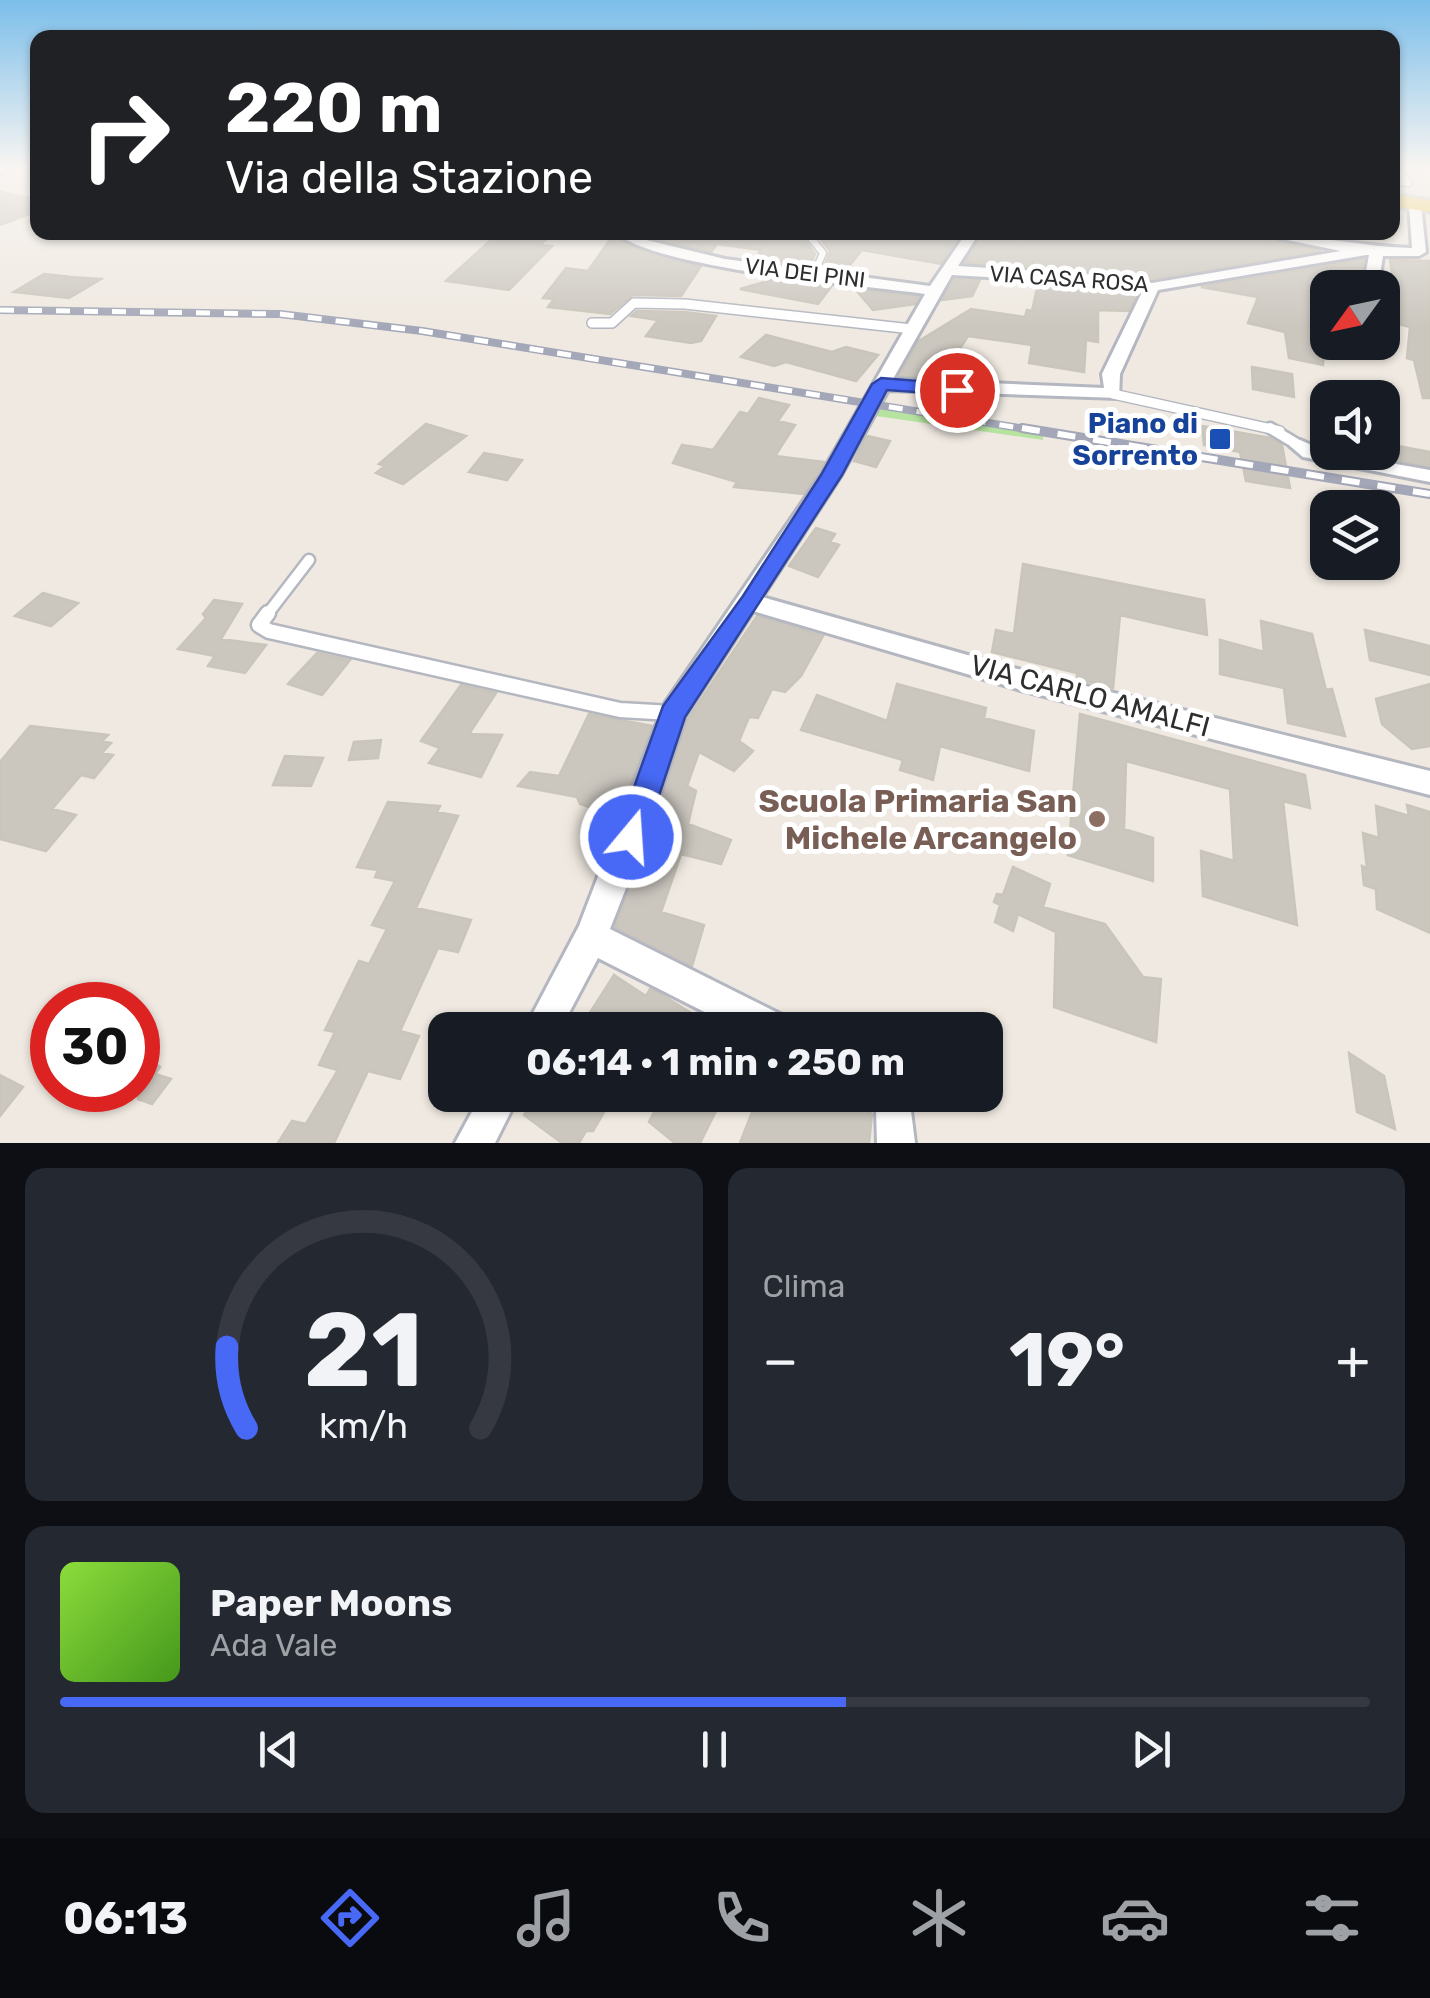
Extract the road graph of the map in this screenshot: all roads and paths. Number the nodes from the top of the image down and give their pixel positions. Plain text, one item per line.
1 (1418, 220) edge
2 (1400, 227) edge
3 (1416, 229) junction
4 (634, 240) edge
5 (812, 240) edge
6 (969, 240) edge
7 (1320, 240) edge
8 (1371, 250) junction
9 (1424, 254) edge
10 (949, 270) junction
11 (1370, 270) edge
12 (814, 274) junction
13 (1152, 287) junction
14 (934, 291) junction
15 (592, 323) dead end
16 (912, 329) junction
17 (881, 384) junction
18 (1113, 394) junction
19 (1300, 446) joint
20 (1430, 476) edge
21 (309, 560) dead end
22 (751, 602) junction
23 (673, 713) junction
24 (1430, 783) edge
25 (591, 937) junction
26 (550, 1012) edge
27 (740, 1012) edge
28 (492, 1112) edge
29 (894, 1112) edge
30 (474, 1143) edge
31 (896, 1143) edge

1 - 3 street
2 - 3 street
3 - 9 street
4 - 12 street, VIA DEI PINI
5 - 12 lane
6 - 10 street
7 - 8 street
8 - 9 street
8 - 11 street
8 - 13 street, VIA CASA ROSA
10 - 13 street, VIA CASA ROSA
10 - 14 street
12 - 14 street, VIA DEI PINI
13 - 18 street
14 - 16 street
15 - 16 lane
16 - 17 street
17 - 18 street
17 - 22 street
18 - 19 lane
19 - 20 street
21 - 23 lane
22 - 23 street
22 - 24 street, VIA CARLO AMALFI
23 - 25 street
25 - 26 street
25 - 27 street
28 - 30 street
29 - 31 street

